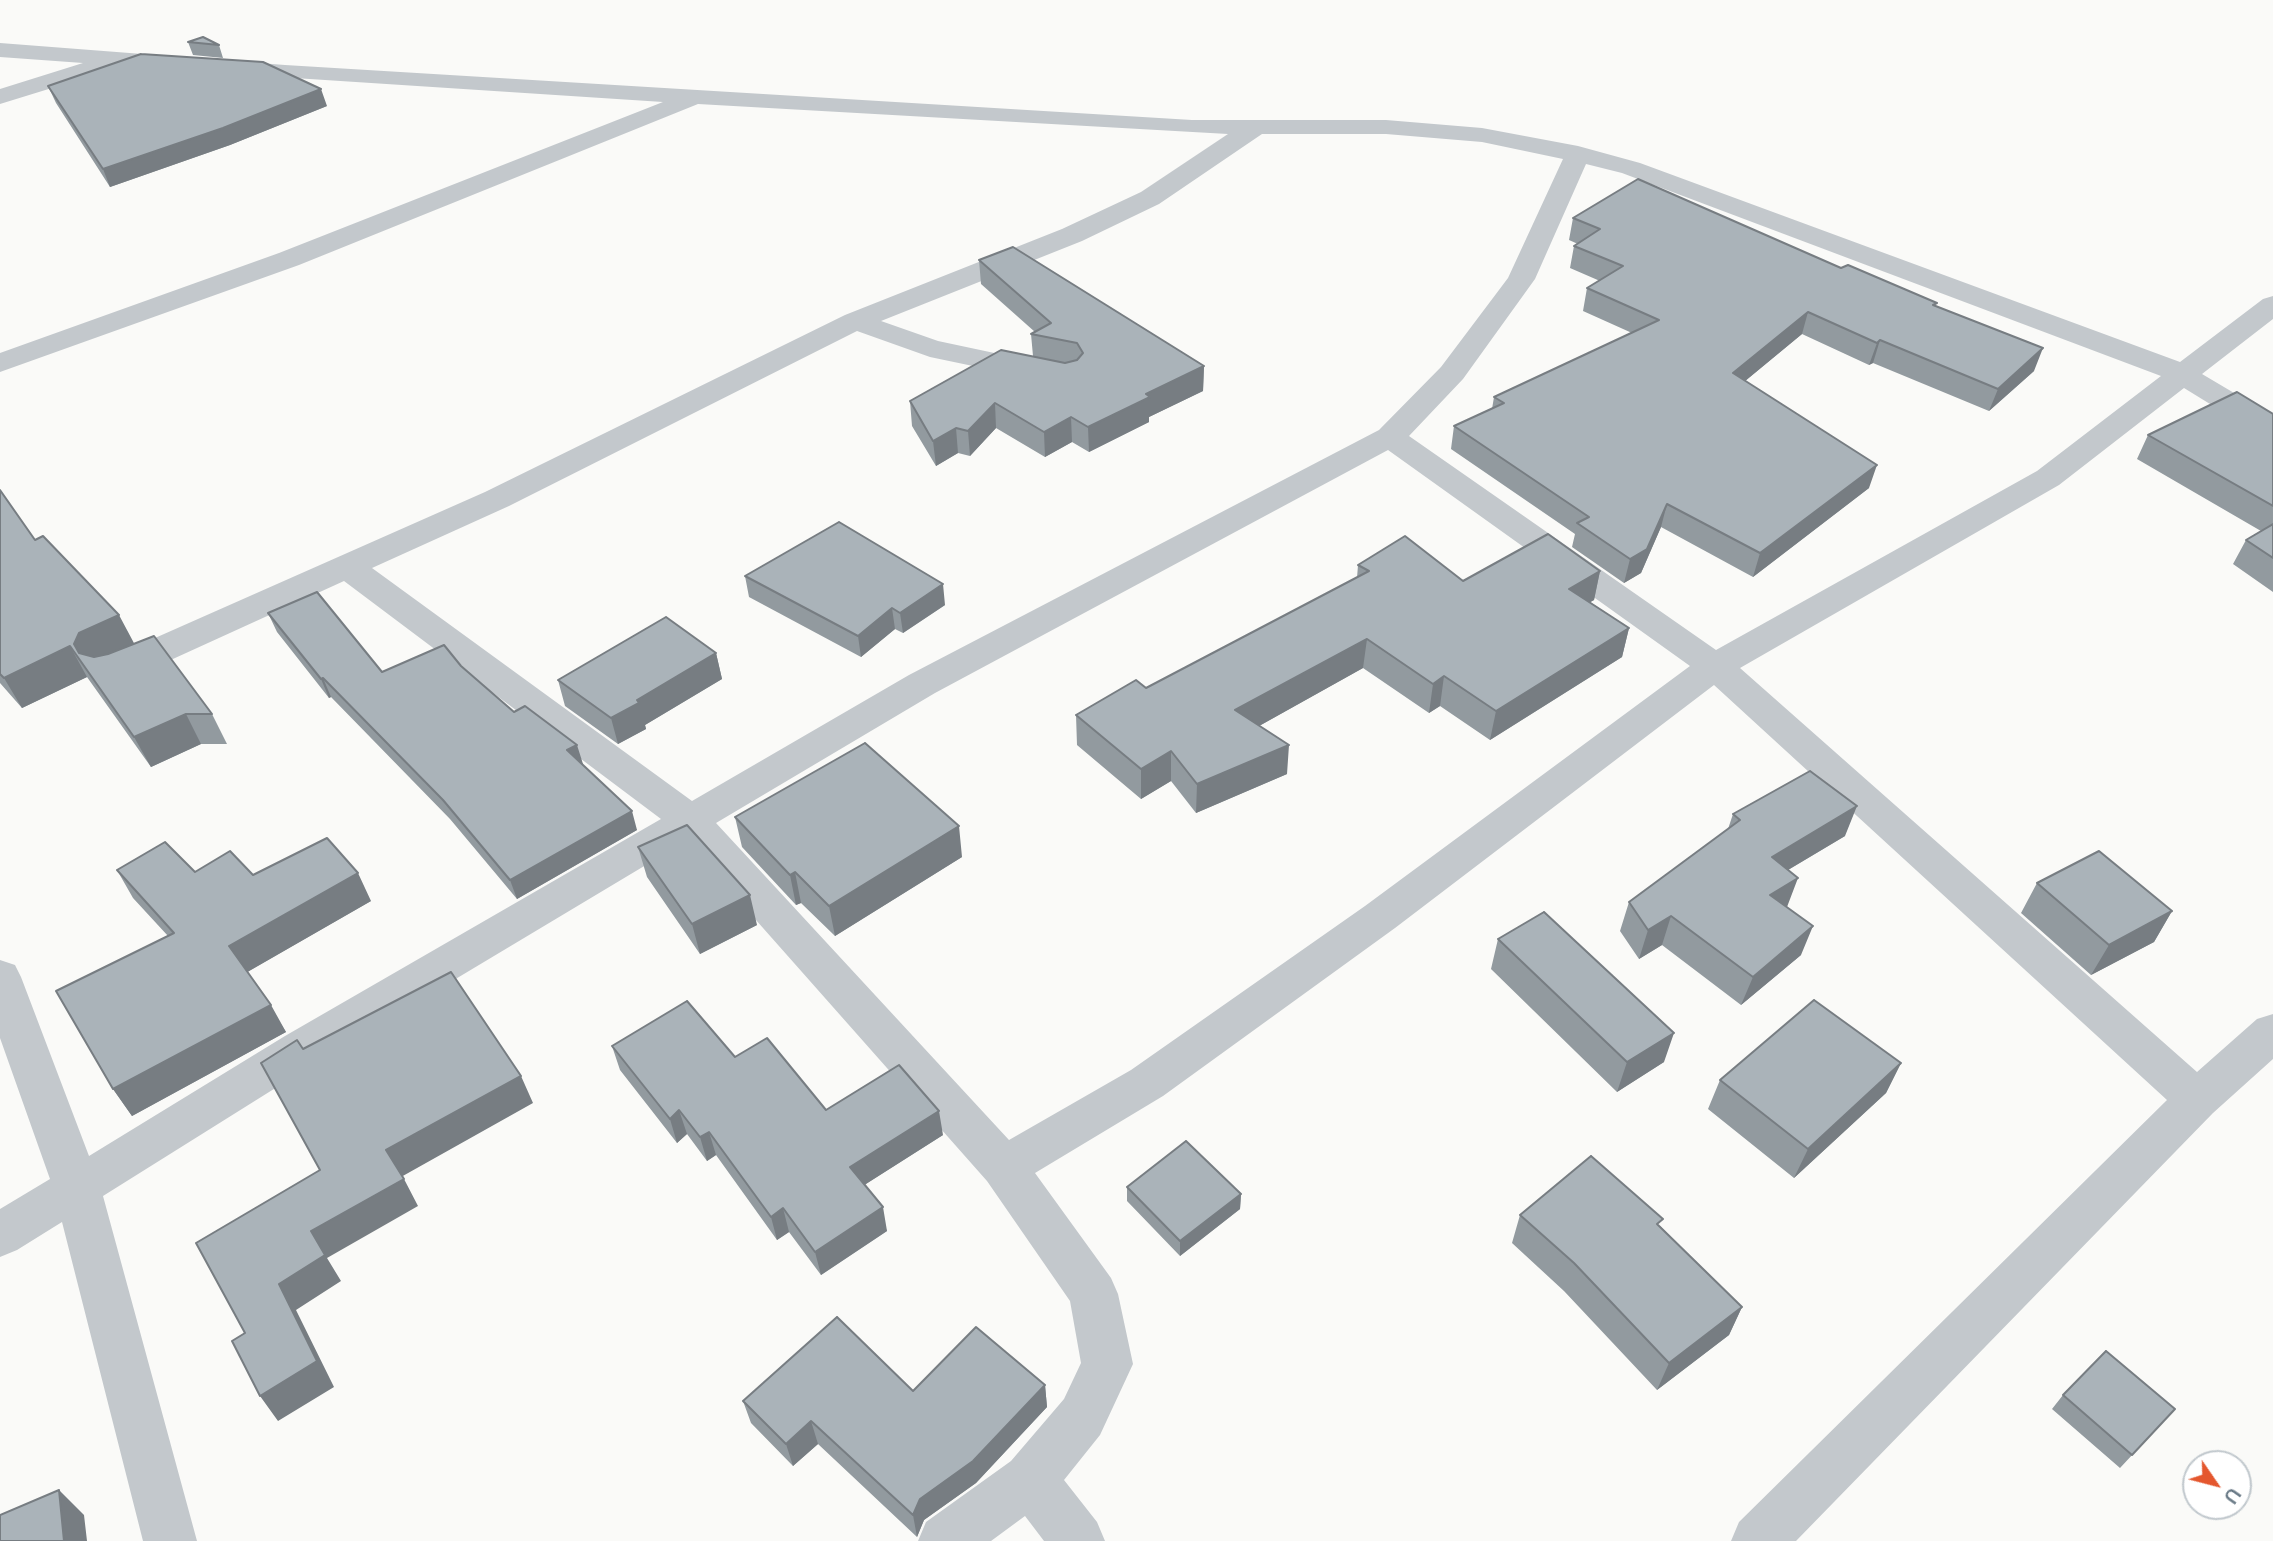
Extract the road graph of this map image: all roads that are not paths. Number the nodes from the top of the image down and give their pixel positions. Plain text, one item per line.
1 (0, 50) edge
2 (121, 59) junction
3 (0, 97) edge
4 (697, 97) junction
5 (1256, 127) junction
6 (1578, 154) junction
7 (2273, 305) edge
8 (855, 321) junction
9 (0, 363) edge
10 (2183, 374) junction
11 (1066, 376) edge
12 (2273, 429) edge
13 (1390, 437) junction
14 (347, 566) junction
15 (1714, 666) junction
16 (111, 673) edge
17 (690, 820) junction
18 (0, 977) edge
19 (2273, 1032) edge
20 (2197, 1100) junction
21 (1004, 1167) junction
22 (78, 1188) junction
23 (0, 1236) edge
24 (1030, 1480) junction
25 (170, 1541) edge
26 (946, 1541) edge
27 (1078, 1541) edge
28 (1758, 1541) edge

1 - 2 street
2 - 3 street
2 - 4 street
4 - 5 street
4 - 9 street
5 - 6 street
5 - 8 street
6 - 10 street
6 - 13 street
7 - 10 street
8 - 11 street
8 - 14 street
10 - 12 street
10 - 15 street
13 - 15 street
13 - 17 street
14 - 16 street
14 - 17 street
15 - 20 street
15 - 21 street
17 - 21 street
17 - 22 street
18 - 22 street
19 - 20 street
20 - 28 street
21 - 24 street
22 - 23 street
22 - 25 street
24 - 26 street
24 - 27 street

